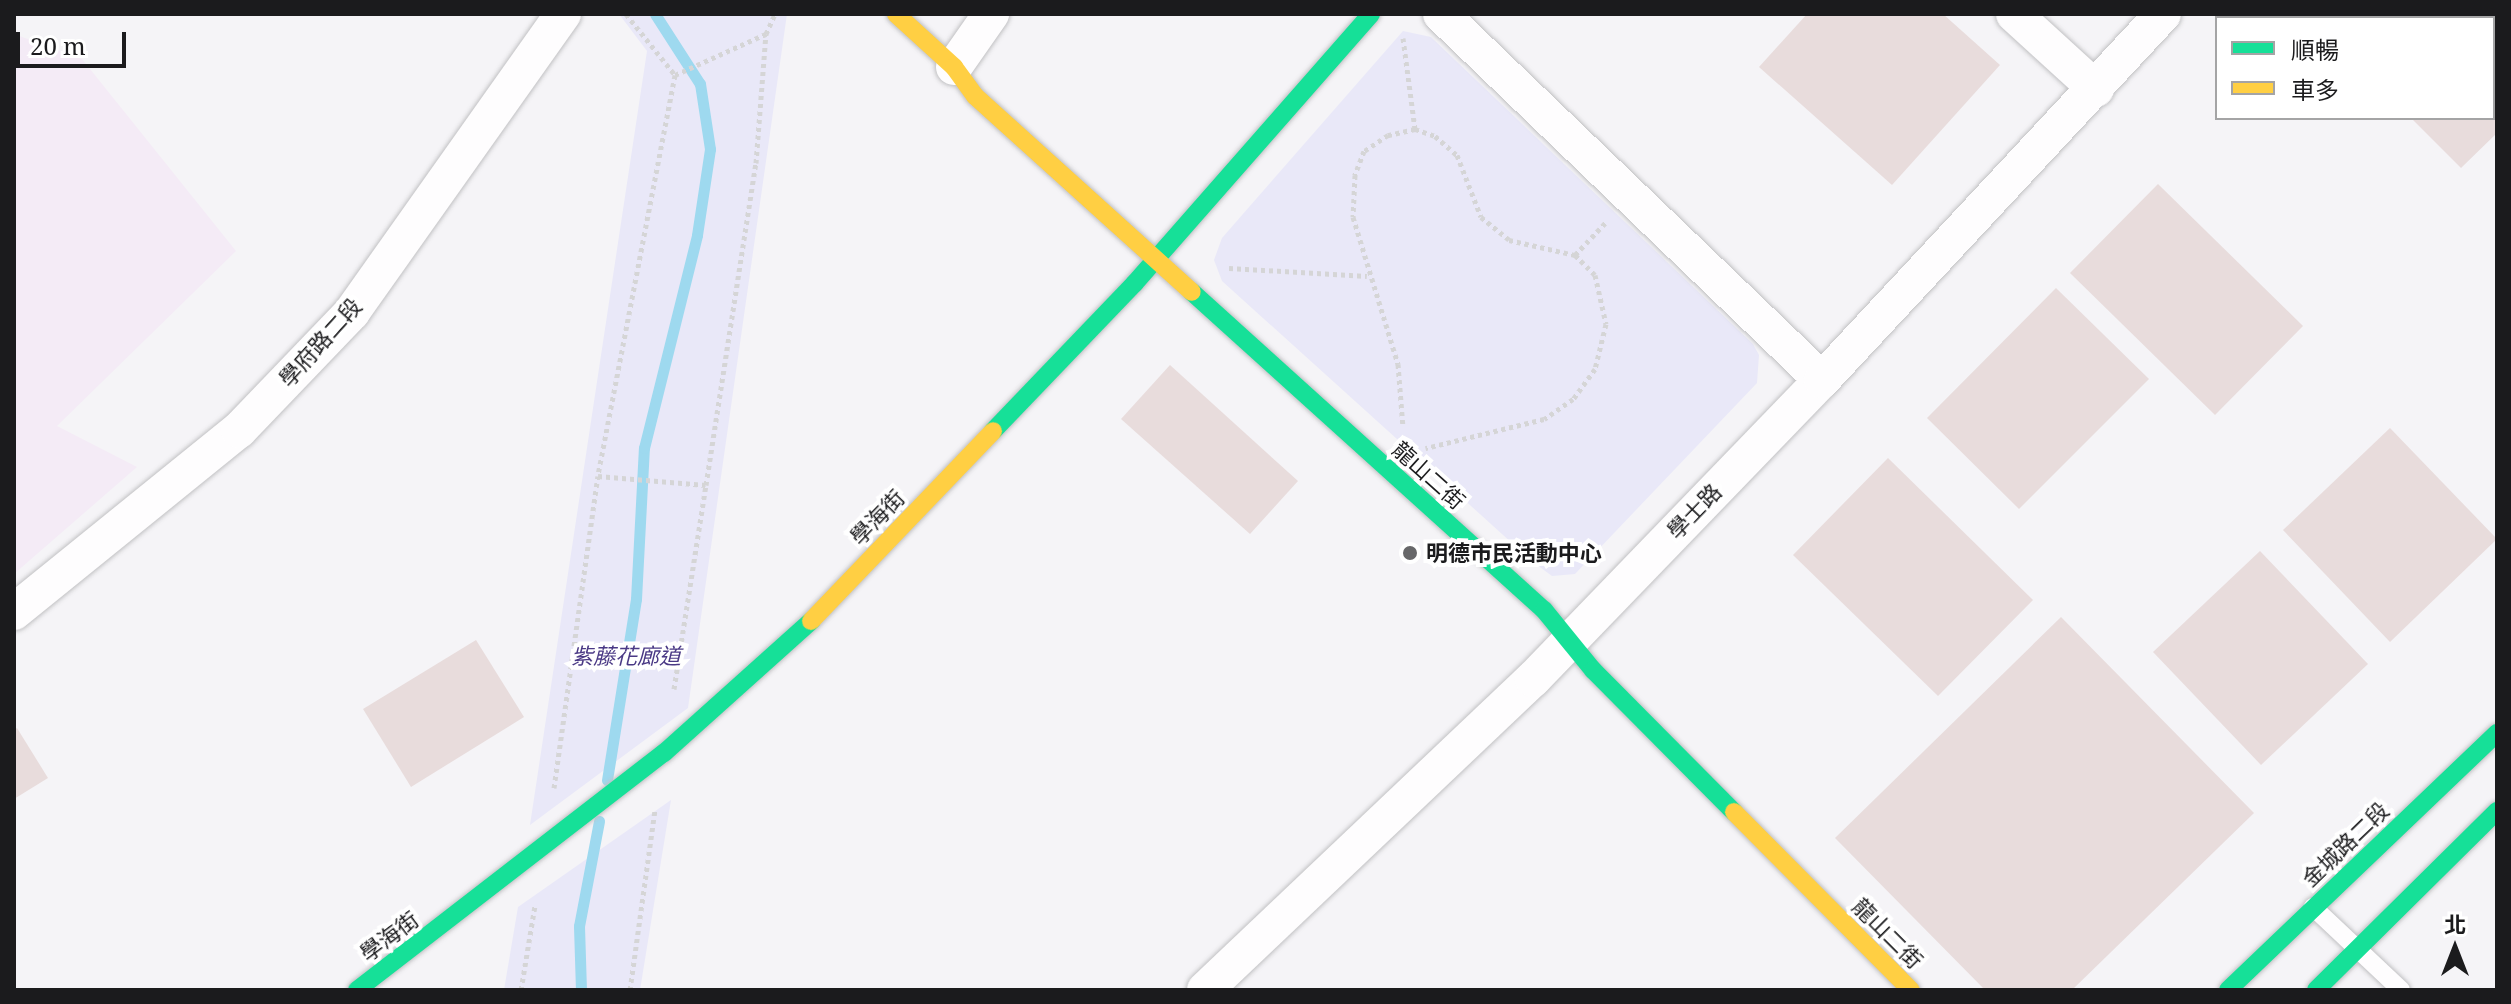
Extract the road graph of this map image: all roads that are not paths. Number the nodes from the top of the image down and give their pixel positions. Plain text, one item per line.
1 (563, 14) edge
2 (896, 14) edge
3 (991, 14) edge
4 (1371, 14) edge
5 (1441, 14) edge
6 (2014, 14) edge
7 (2163, 14) edge
8 (954, 67) junction
9 (2096, 89) junction
10 (1156, 260) junction
11 (1822, 380) junction
12 (14, 612) edge
13 (1570, 639) junction
14 (2497, 733) edge
15 (2497, 811) edge
16 (2313, 907) junction
17 (2358, 951) junction
18 (357, 990) edge
19 (1205, 990) edge
20 (1911, 990) edge
21 (2228, 990) edge
22 (2316, 990) edge
23 (2401, 990) edge

1 - 12 street, 學府路二段
2 - 8 street, 龍山二街
3 - 8 street
4 - 10 street, 學海街
5 - 11 street
6 - 9 street
7 - 9 street, 學士路
8 - 10 street, 龍山二街
9 - 11 street, 學士路
10 - 13 street, 龍山二街
10 - 18 street, 學海街
11 - 13 street, 學士路
13 - 19 street, 學士路
13 - 20 street, 龍山二街
14 - 16 street, 金城路二段
15 - 17 street
16 - 17 lane
16 - 21 street, 金城路二段
17 - 22 street
17 - 23 lane

